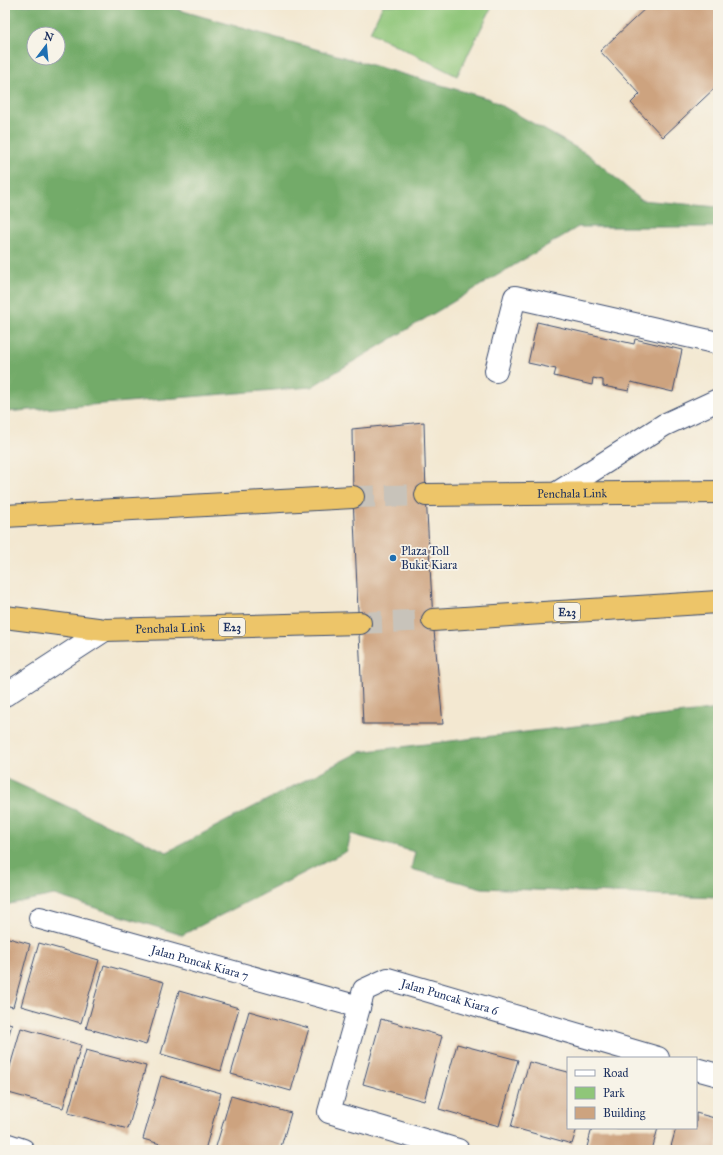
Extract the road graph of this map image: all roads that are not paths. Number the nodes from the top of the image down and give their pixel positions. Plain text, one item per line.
1 (718, 343) edge
2 (496, 371) dead end
3 (718, 400) edge
4 (718, 492) edge
5 (557, 493) junction
6 (426, 496) tunnel mouth
7 (353, 497) tunnel mouth
8 (5, 516) edge
9 (718, 602) edge
10 (5, 618) edge
11 (433, 620) tunnel mouth
12 (360, 623) tunnel mouth
13 (105, 630) junction
14 (5, 695) edge
15 (40, 918) dead end
16 (359, 1007) junction
17 (655, 1057) edge
18 (697, 1069) edge
19 (718, 1075) edge
20 (5, 1144) edge
21 (23, 1150) edge
22 (458, 1150) edge

1 - 2 street
3 - 5 street
4 - 5 highway, Penchala Link
5 - 6 highway, Penchala Link
7 - 8 highway
9 - 11 highway, E23
10 - 13 highway, Penchala Link / E23
12 - 13 highway, Penchala Link / E23
13 - 14 street
15 - 16 street, Jalan Puncak Kiara 7
16 - 17 street, Jalan Puncak Kiara 6
16 - 22 street, Jalan Puncak Kiara 6
18 - 19 street
20 - 21 street

